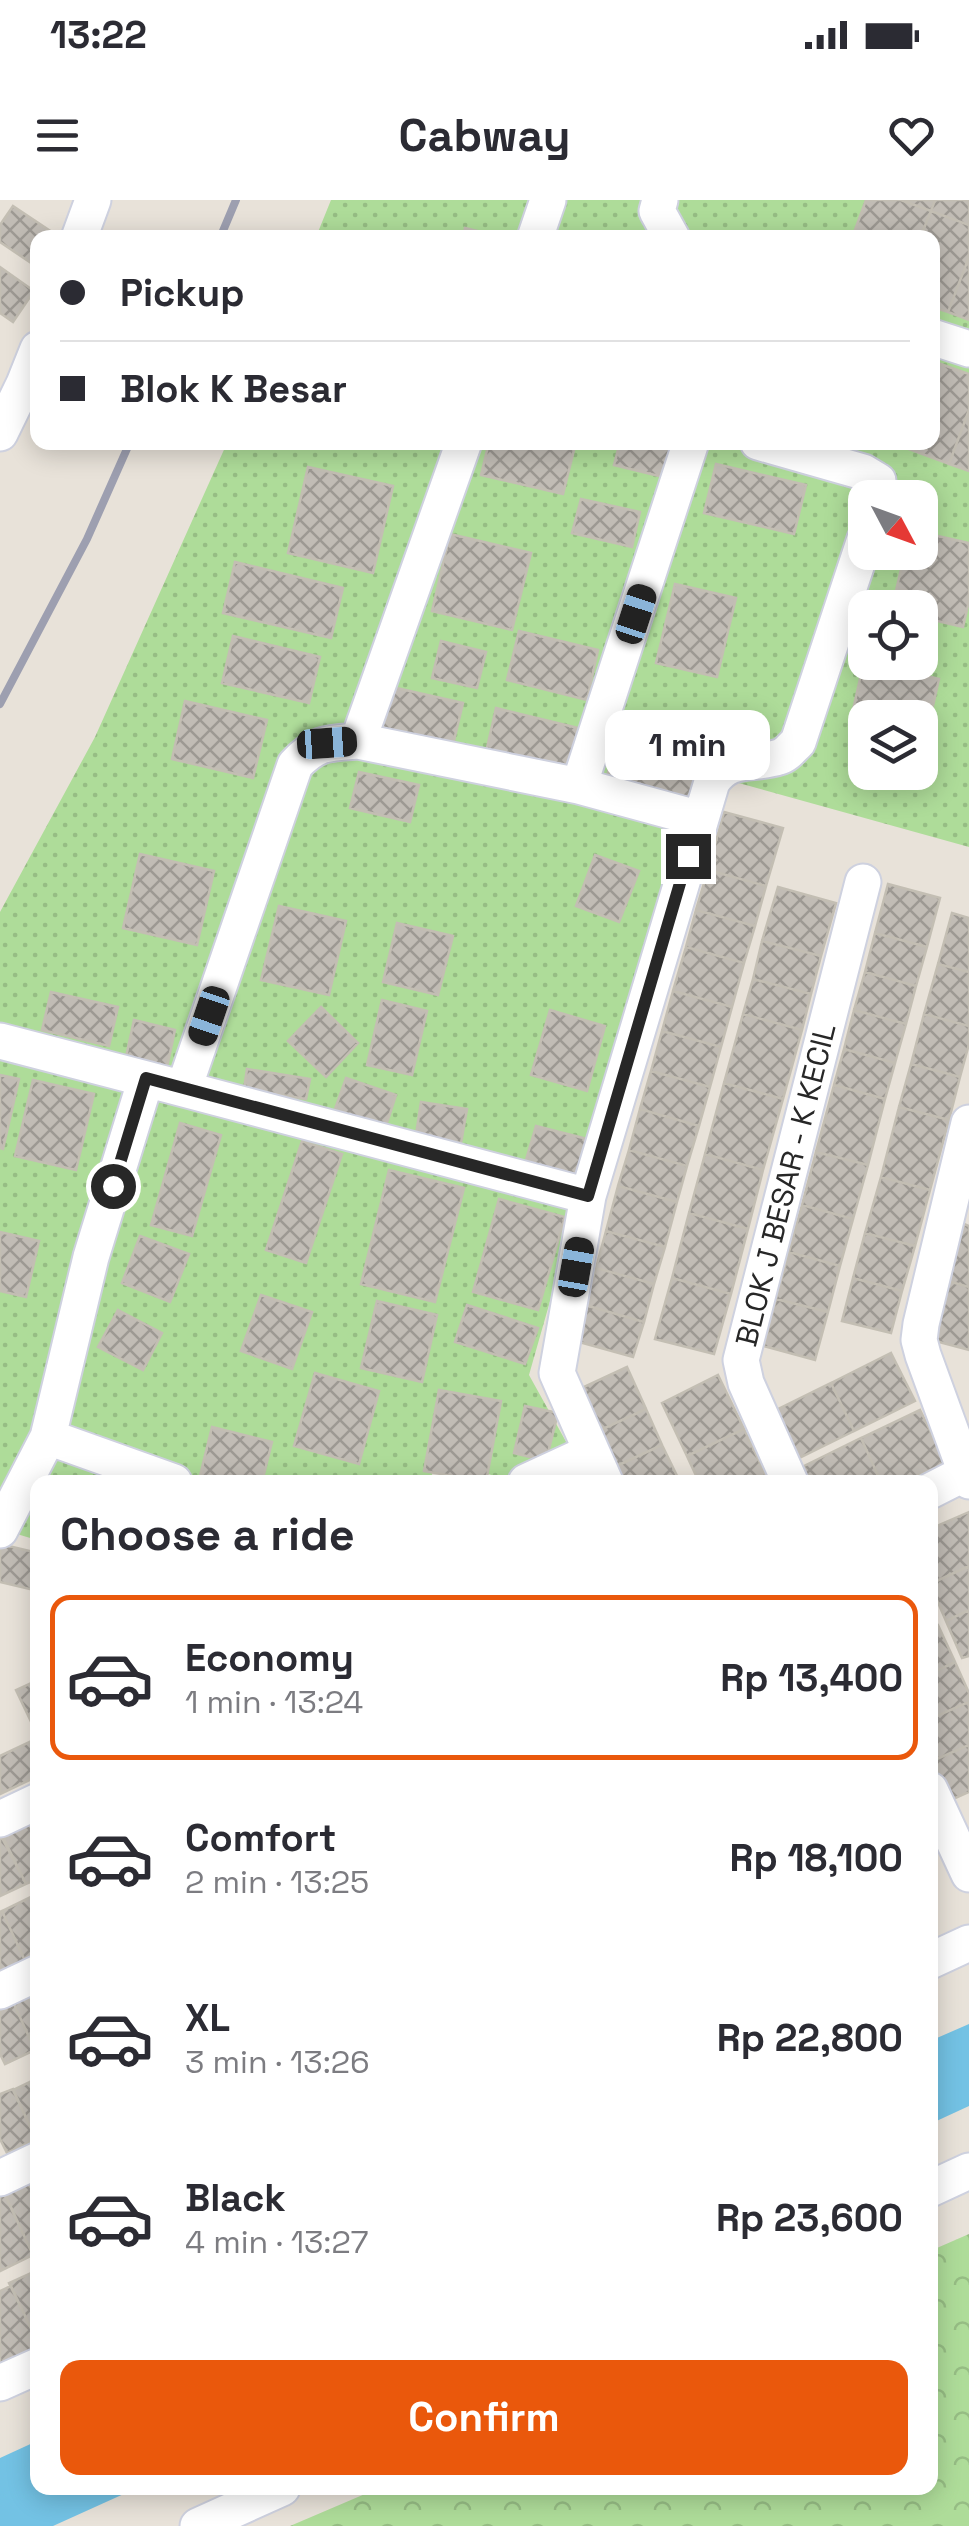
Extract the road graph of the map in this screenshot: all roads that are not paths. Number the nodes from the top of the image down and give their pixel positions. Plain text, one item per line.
1 (93, 200) edge
2 (548, 200) edge
3 (660, 200) edge
4 (82, 230) edge
5 (538, 230) edge
6 (667, 230) edge
7 (940, 340) edge
8 (969, 349) edge
9 (30, 369) edge
10 (0, 433) edge
11 (461, 450) edge
12 (689, 450) edge
13 (786, 450) edge
14 (875, 480) edge
15 (855, 570) edge
16 (358, 740) junction
17 (580, 786) junction
18 (700, 819) junction
19 (863, 882) dead end
20 (0, 1041) edge
21 (146, 1078) junction
22 (184, 1088) junction
23 (969, 1123) edge
24 (588, 1196) junction
25 (48, 1437) junction
26 (598, 1467) edge
27 (154, 1475) edge
28 (560, 1475) edge
29 (787, 1475) edge
30 (968, 1475) edge
31 (938, 1488) edge
32 (0, 1530) edge
33 (938, 1807) edge
34 (969, 1874) edge
35 (969, 1943) edge
36 (938, 1957) edge
37 (30, 1977) edge
38 (0, 1991) edge
39 (30, 2164) edge
40 (969, 2171) edge
41 (0, 2178) edge
42 (938, 2185) edge
43 (30, 2370) edge
44 (0, 2383) edge
45 (267, 2495) edge
46 (198, 2526) edge

1 - 4 street
2 - 5 street
3 - 6 street
7 - 8 street
9 - 10 street
11 - 16 street
12 - 17 street
13 - 14 street
15 - 18 street
16 - 17 street
16 - 22 street
17 - 18 street
18 - 24 street
19 - 29 street, BLOK J BESAR - K KECIL
20 - 21 street
21 - 22 street
21 - 25 street
22 - 24 street
23 - 30 street
24 - 26 street
25 - 27 street
25 - 32 street
26 - 28 street
30 - 31 street
33 - 34 street
35 - 36 street
37 - 38 street
39 - 41 street
40 - 42 street
43 - 44 street
45 - 46 street

